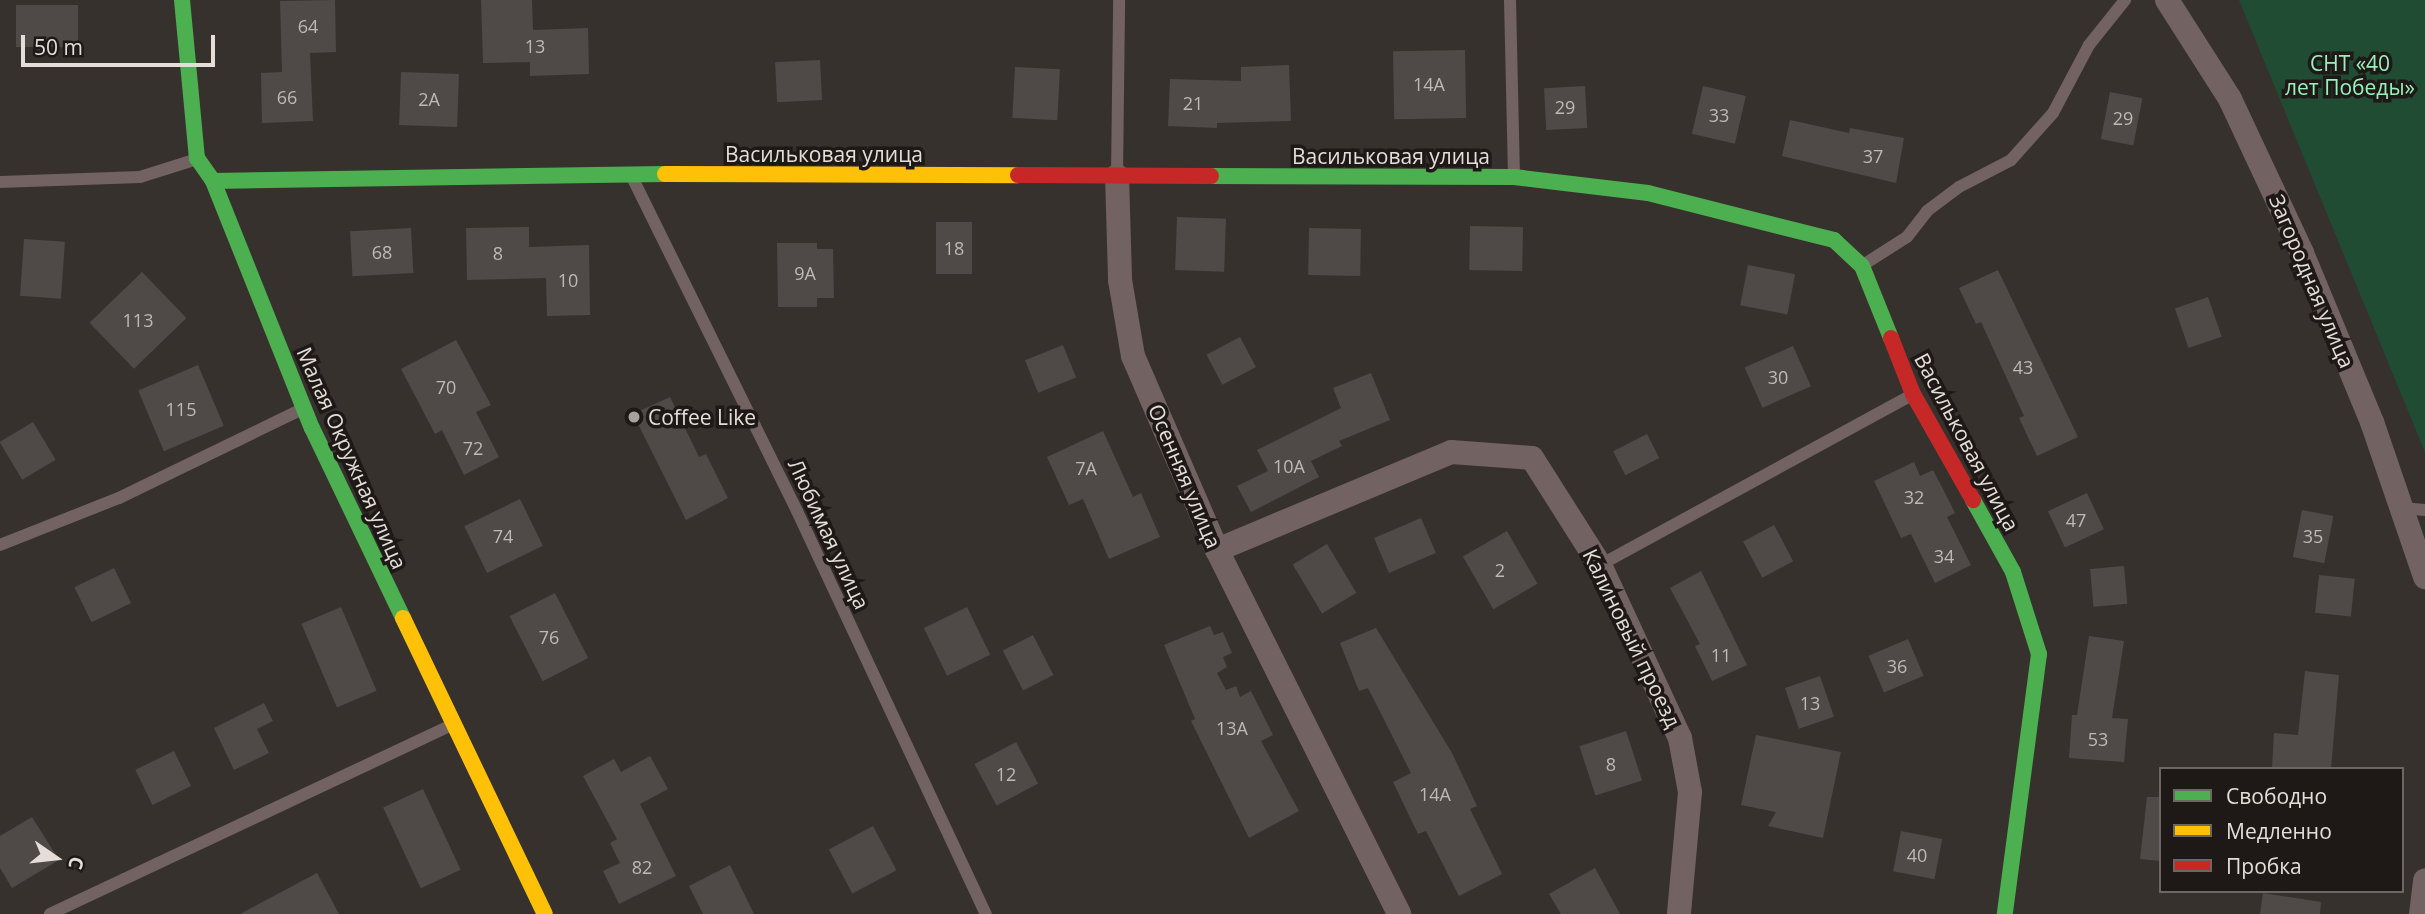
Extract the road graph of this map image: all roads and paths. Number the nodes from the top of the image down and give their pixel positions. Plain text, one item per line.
1 (182, 0) edge
2 (1119, 0) edge
3 (1510, 0) edge
4 (2125, 0) edge
5 (2167, 0) edge
6 (197, 159) junction
7 (631, 174) junction
8 (1117, 176) junction
9 (1514, 177) junction
10 (213, 181) junction
11 (0, 182) edge
12 (1862, 266) junction
13 (1913, 394) junction
14 (304, 408) junction
15 (2413, 509) edge
16 (0, 545) edge
17 (1217, 551) junction
18 (1600, 565) junction
19 (2425, 577) edge
20 (452, 725) junction
21 (2425, 880) edge
22 (50, 914) edge
23 (545, 914) edge
24 (986, 914) edge
25 (1399, 914) edge
26 (1679, 914) edge
27 (2005, 914) edge
28 (2421, 914) edge

1 - 6 street
2 - 8 lane, Осенняя улица
3 - 9 lane
4 - 12 lane
5 - 15 street, Загородная улица
6 - 10 street, Малая Окружная улица
6 - 11 lane
7 - 8 street, Васильковая улица
7 - 10 street, Васильковая улица
7 - 24 lane, Любимая улица
8 - 9 street, Васильковая улица
8 - 17 street, Осенняя улица
9 - 12 street, Васильковая улица
10 - 14 street, Малая Окружная улица
12 - 13 street, Васильковая улица
13 - 18 lane
13 - 27 street, Васильковая улица
14 - 16 lane
14 - 20 street, Малая Окружная улица
15 - 19 street, Загородная улица
17 - 18 street, Калиновый проезд
17 - 25 street, Осенняя улица
18 - 26 street, Калиновый проезд
20 - 22 lane
20 - 23 street, Малая Окружная улица
21 - 28 street

